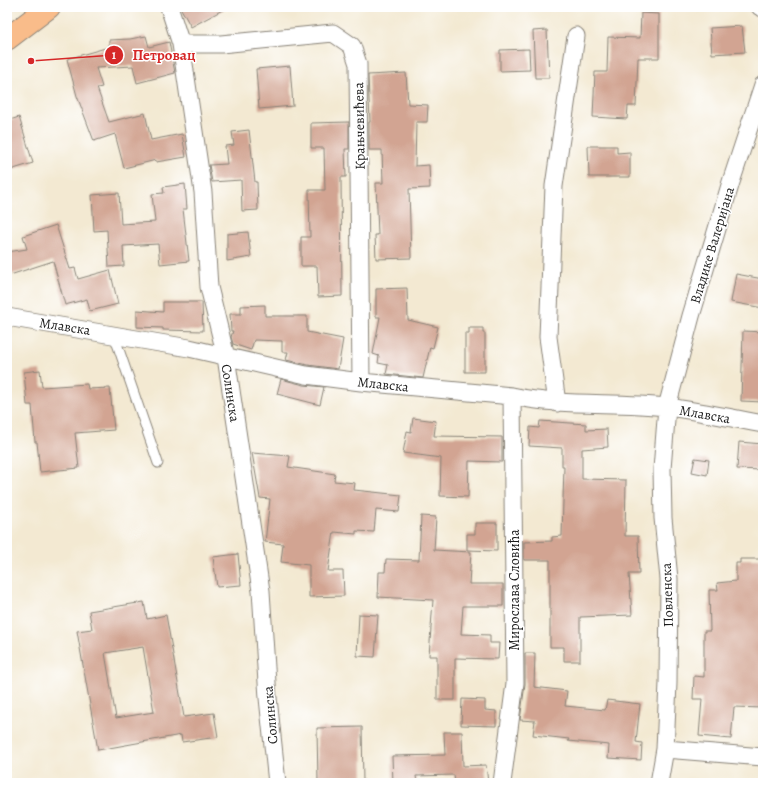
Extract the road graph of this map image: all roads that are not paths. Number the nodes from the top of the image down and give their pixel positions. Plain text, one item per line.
1 (49, 7) edge
2 (169, 7) edge
3 (576, 36) dead end
4 (7, 39) edge
5 (181, 44) junction
6 (763, 85) edge
7 (7, 317) edge
8 (114, 335) junction
9 (226, 356) junction
10 (361, 382) junction
11 (512, 396) junction
12 (557, 403) junction
13 (667, 407) junction
14 (763, 424) edge
15 (158, 463) dead end
16 (665, 749) junction
17 (763, 757) edge
18 (277, 783) edge
19 (502, 783) edge
20 (659, 783) edge

1 - 4 main road
2 - 5 street, Солинска
3 - 12 street
5 - 9 street, Солинска
5 - 10 street, Крањчевићева
6 - 13 street, Владике Валеријана
7 - 8 street, Млавска
8 - 9 street, Млавска
8 - 15 lane
9 - 10 street, Млавска
9 - 18 street, Солинска
10 - 11 street, Млавска
11 - 12 street, Млавска
11 - 19 street, Мирослава Словића
12 - 13 street, Млавска
13 - 14 street, Млавска
13 - 16 street, Повленска
16 - 17 street
16 - 20 street, Повленска

